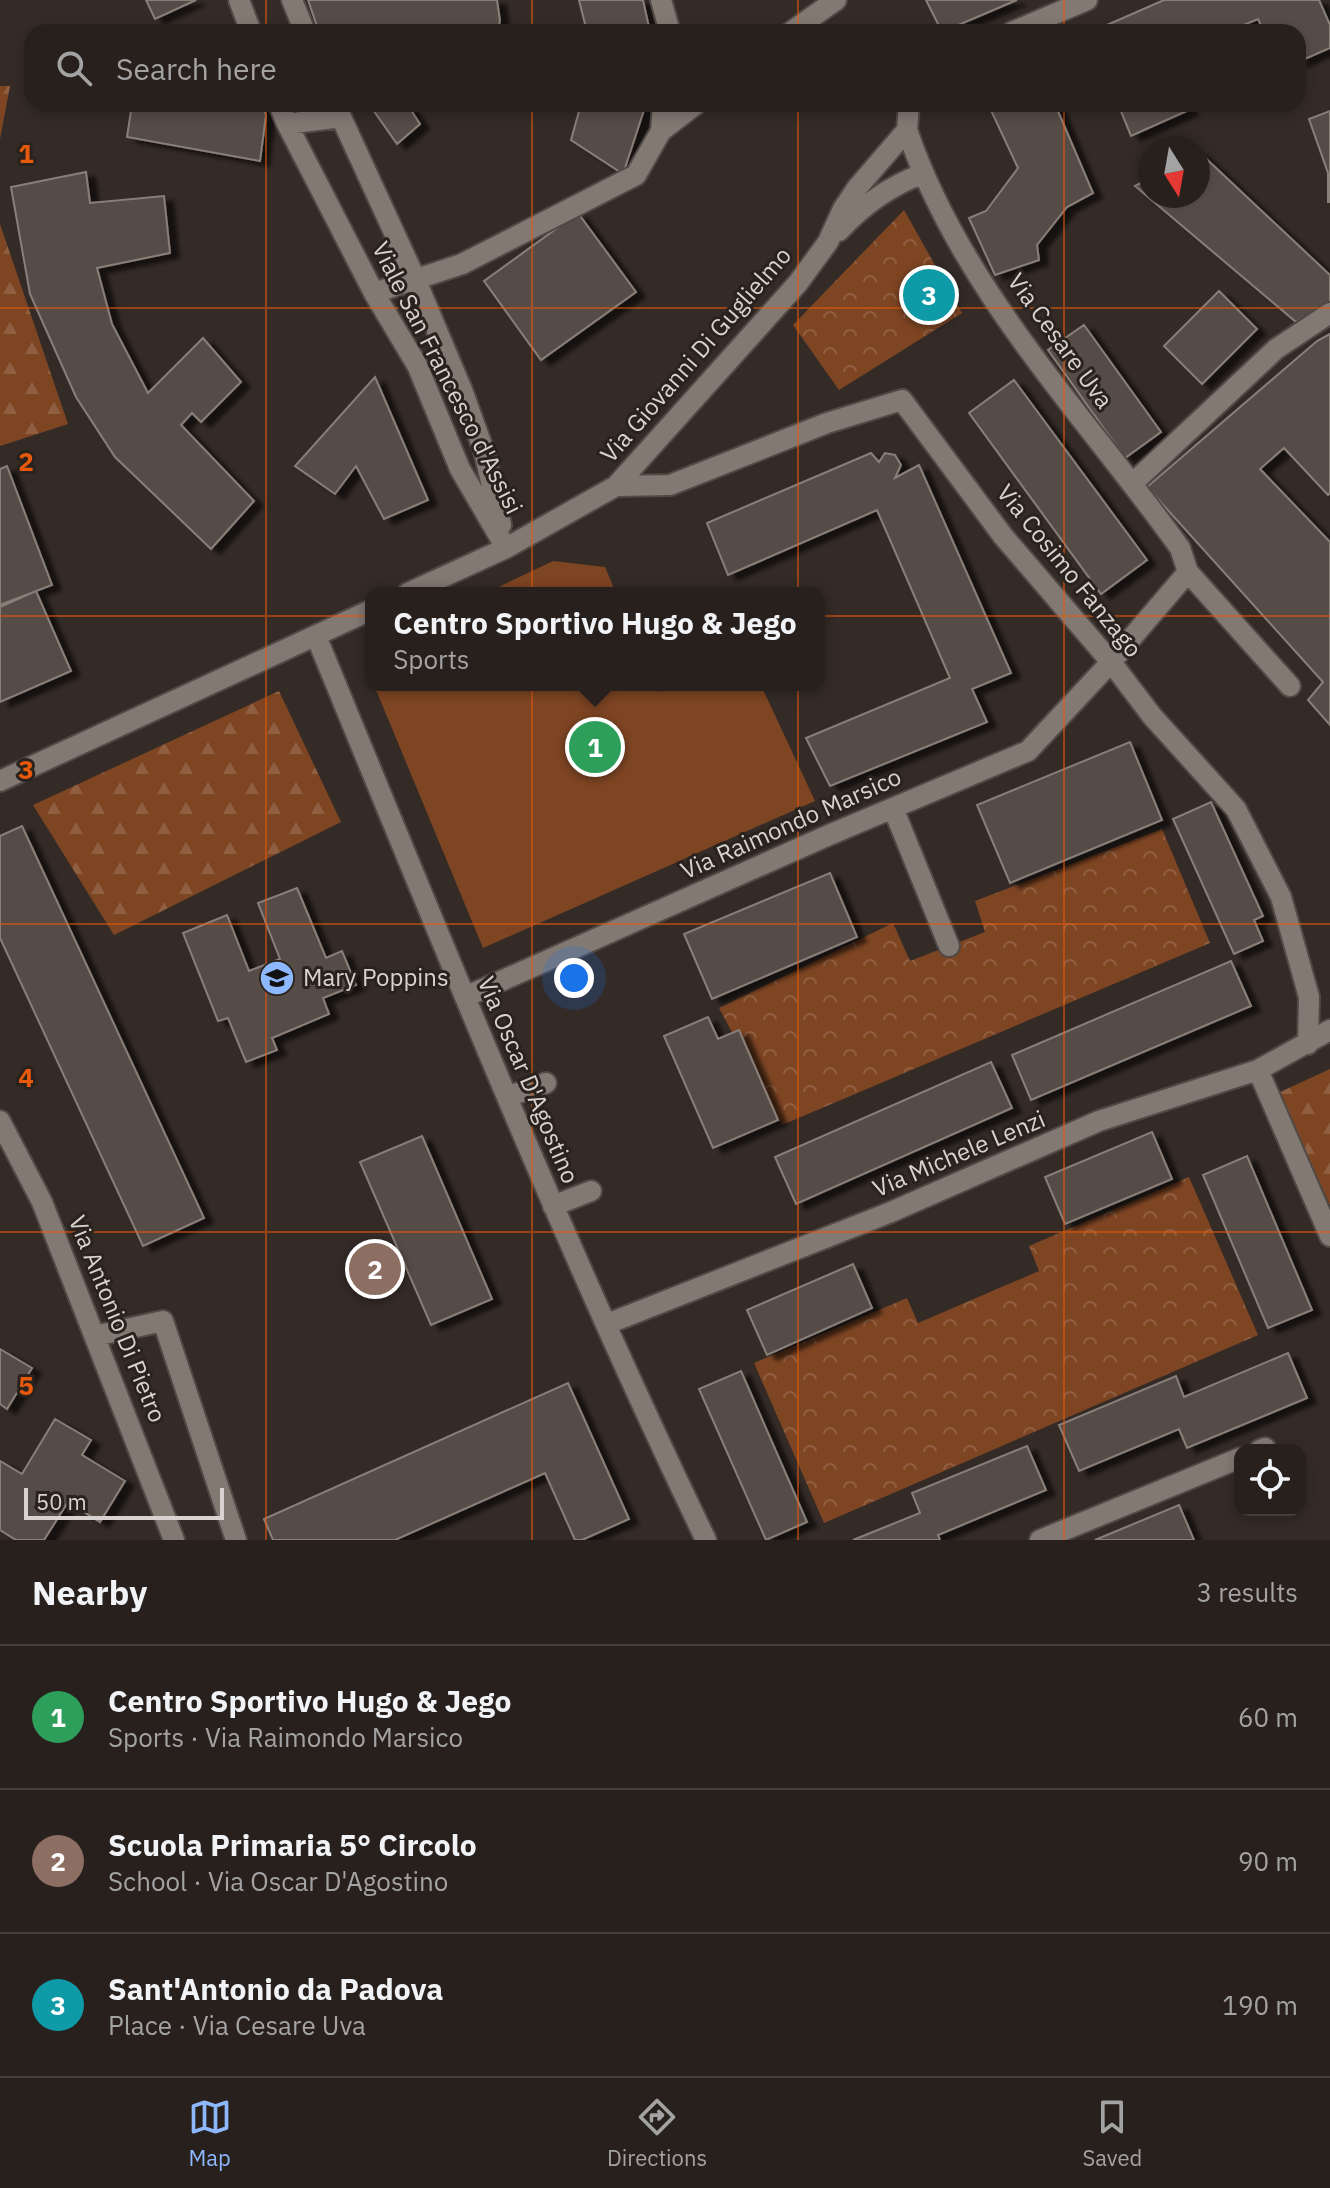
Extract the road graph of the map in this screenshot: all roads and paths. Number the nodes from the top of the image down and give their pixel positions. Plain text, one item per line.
1 (239, 0) edge
2 (292, 0) edge
3 (661, 0) edge
4 (836, 0) edge
5 (1087, 0) edge
6 (248, 24) edge
7 (302, 24) edge
8 (666, 24) edge
9 (802, 24) edge
10 (1031, 24) edge
11 (282, 112) edge
12 (331, 112) edge
13 (339, 112) edge
14 (662, 112) edge
15 (686, 112) edge
16 (908, 112) edge
17 (287, 124) junction
18 (907, 130) junction
19 (661, 131) junction
20 (922, 174) junction
21 (828, 242) junction
22 (415, 278) junction
23 (374, 293) junction
24 (1330, 313) edge
25 (1133, 483) junction
26 (616, 486) junction
27 (506, 548) junction
28 (1188, 572) junction
29 (421, 587) edge
30 (365, 613) edge
31 (316, 636) junction
32 (1111, 662) junction
33 (1290, 686) dead end
34 (0, 781) edge
35 (893, 808) junction
36 (949, 946) dead end
37 (465, 997) junction
38 (1330, 1030) edge
39 (1308, 1044) junction
40 (1258, 1070) junction
41 (546, 1083) dead end
42 (507, 1097) junction
43 (0, 1121) edge
44 (591, 1191) dead end
45 (553, 1206) junction
46 (1330, 1236) edge
47 (607, 1324) junction
48 (95, 1336) junction
49 (1234, 1460) edge
50 (174, 1540) edge
51 (236, 1540) edge
52 (706, 1540) edge
53 (1040, 1540) edge

1 - 6 street
2 - 7 street
3 - 8 street
4 - 9 street
5 - 10 street
11 - 17 street, Viale San Francesco d'Assisi
12 - 17 street
13 - 22 street, Viale San Francesco d'Assisi
14 - 19 street
15 - 19 street
16 - 18 street
17 - 23 street, Viale San Francesco d'Assisi
18 - 20 street, Via Cesare Uva
18 - 21 street, Via Giovanni Di Guglielmo
19 - 22 street
20 - 21 street
20 - 25 street, Via Cesare Uva
21 - 26 street, Via Giovanni Di Guglielmo
22 - 23 street
22 - 27 street, Viale San Francesco d'Assisi
23 - 27 street, Viale San Francesco d'Assisi
24 - 25 street
25 - 28 street, Via Cesare Uva
26 - 27 street, Via Giovanni Di Guglielmo
26 - 32 street, Via Cosimo Fanzago
27 - 29 street, Via Giovanni Di Guglielmo
28 - 32 street
28 - 33 street, Via Cesare Uva
30 - 31 street
31 - 34 street
31 - 37 street, Via Oscar D'Agostino
32 - 35 street, Via Raimondo Marsico
32 - 39 street, Via Cosimo Fanzago
35 - 36 street
35 - 37 street, Via Raimondo Marsico
37 - 42 street, Via Oscar D'Agostino
38 - 39 street, Via Michele Lenzi
39 - 40 street, Via Michele Lenzi
40 - 46 street
40 - 47 street, Via Michele Lenzi
41 - 42 street
42 - 45 street, Via Oscar D'Agostino
43 - 48 street, Via Antonio Di Pietro
44 - 45 street
45 - 47 street, Via Oscar D'Agostino
47 - 52 street, Via Oscar D'Agostino
48 - 50 street, Via Antonio Di Pietro
48 - 51 street
49 - 53 street

